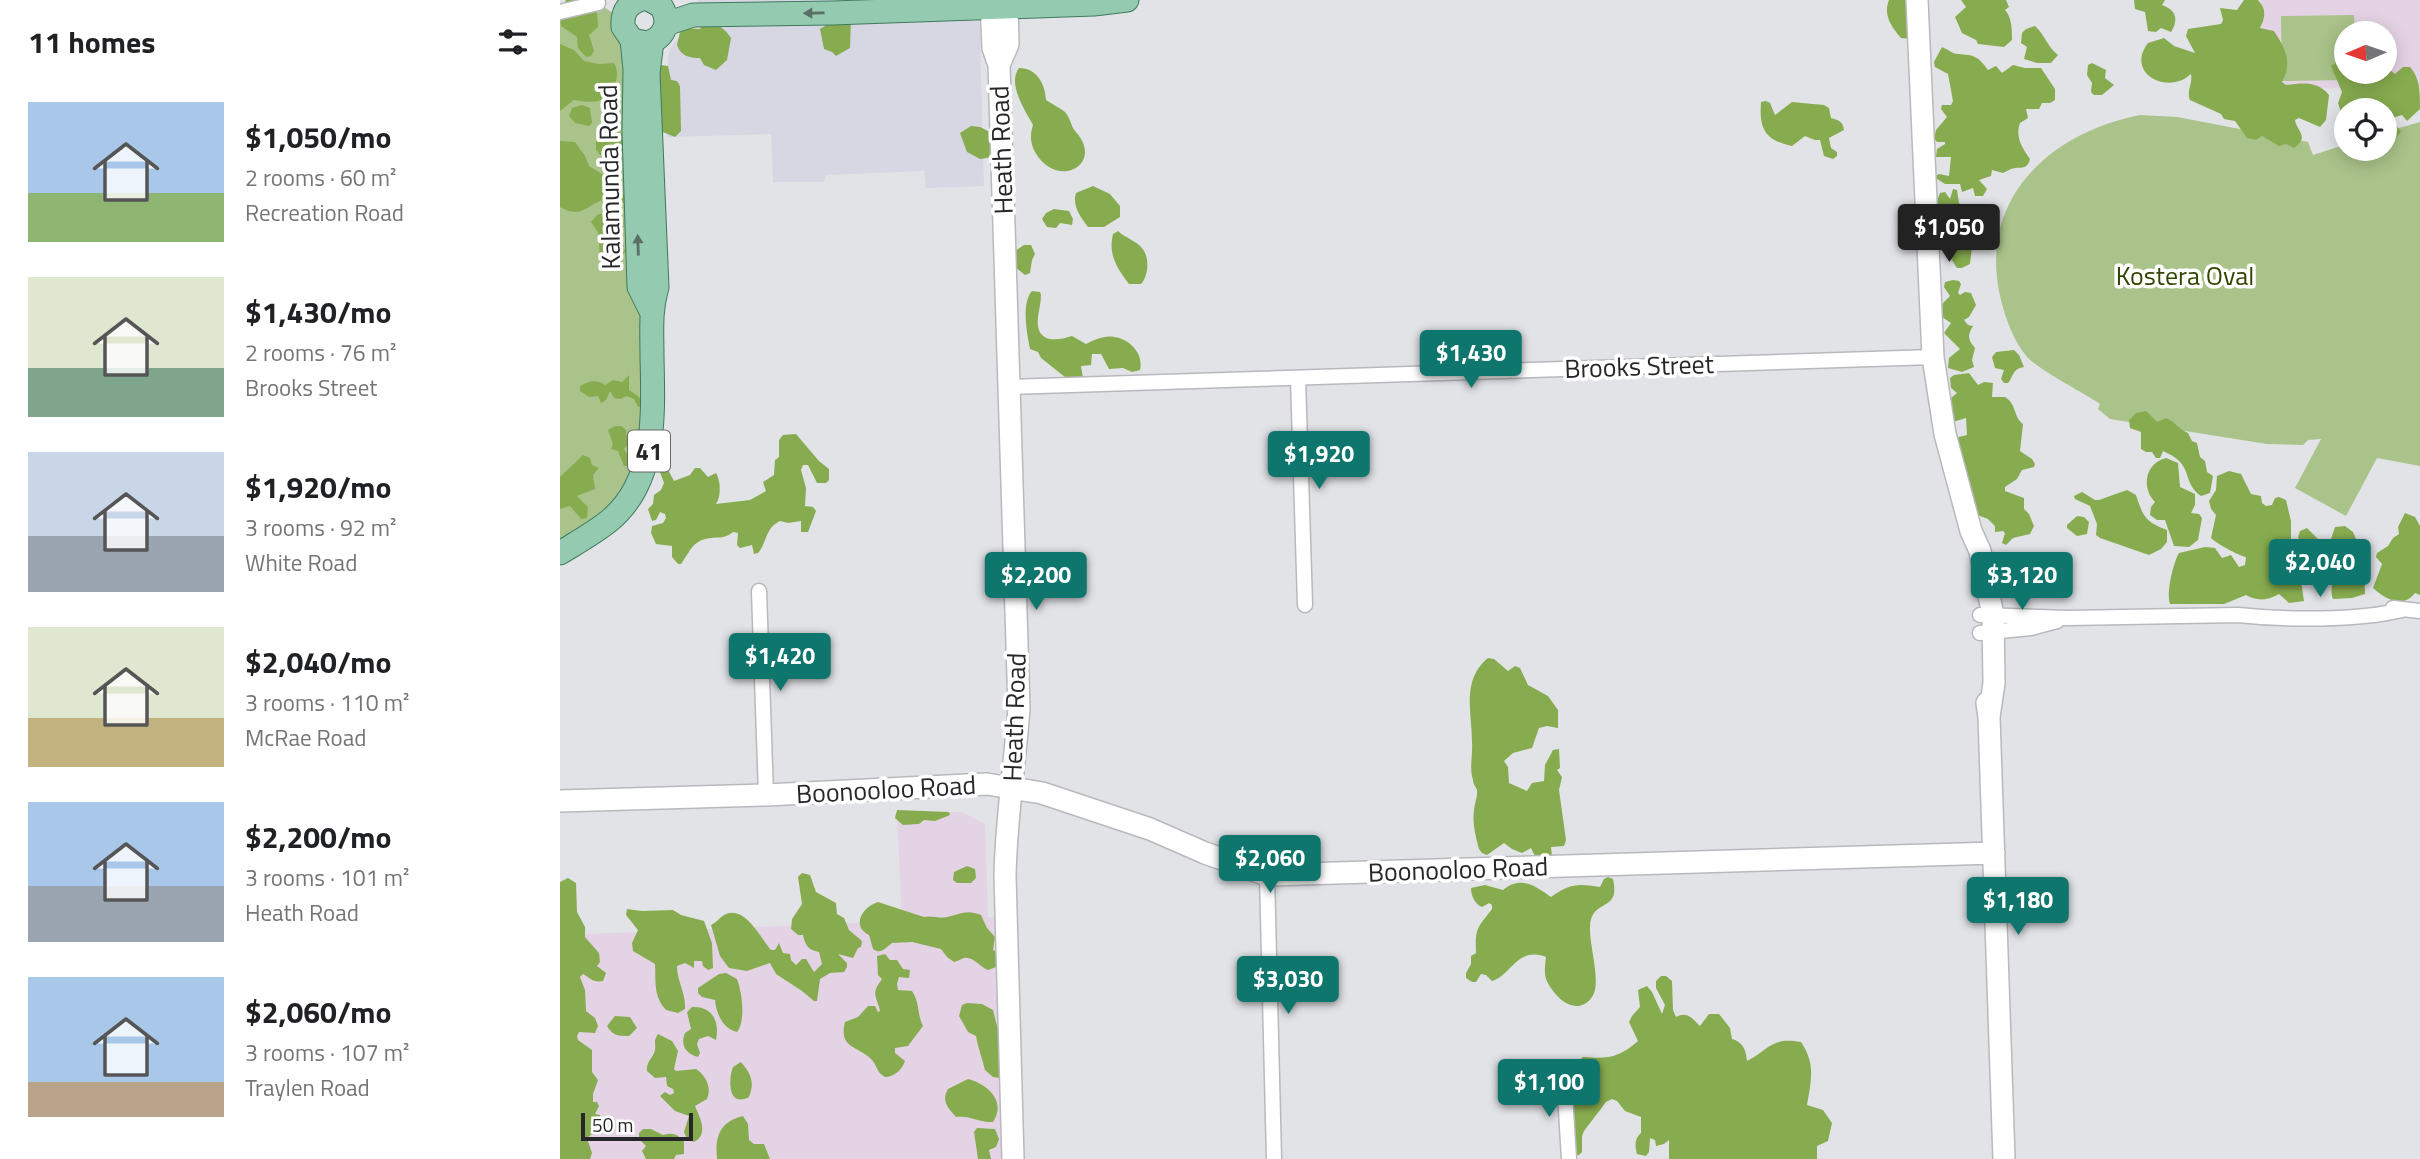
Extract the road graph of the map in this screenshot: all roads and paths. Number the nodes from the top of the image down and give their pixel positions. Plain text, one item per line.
1 (1127, 0) edge
2 (1917, 0) edge
3 (597, 1) edge
4 (1071, 2) edge
5 (999, 4) edge
6 (866, 5) edge
7 (560, 12) edge
8 (642, 12) edge
9 (1933, 357) junction
10 (1298, 378) junction
11 (1008, 387) junction
12 (560, 553) edge
13 (759, 591) dead end
14 (1305, 605) dead end
15 (2420, 611) edge
16 (1987, 624) junction
17 (1013, 788) junction
18 (766, 795) junction
19 (560, 801) edge
20 (1994, 853) junction
21 (1267, 874) junction
22 (1564, 1078) dead end
23 (1013, 1159) edge
24 (1274, 1159) edge
25 (1569, 1159) edge
26 (2004, 1159) edge

1 - 4 main road
2 - 9 street
3 - 7 street
3 - 8 street
4 - 5 main road
5 - 6 main road
5 - 11 street, Heath Road
6 -> 8 main road
8 - 12 main road, Kalamunda Road / 41
9 - 10 street, Brooks Street
9 - 16 street
10 - 11 street, Brooks Street
10 - 14 street
11 - 17 street, Heath Road
13 - 18 street
15 - 16 street
16 - 20 street
17 - 18 street, Boonooloo Road
17 - 21 street, Boonooloo Road
17 - 23 street, Heath Road
18 - 19 street, Boonooloo Road
20 - 21 street, Boonooloo Road
20 - 26 street
21 - 24 street
22 - 25 street

